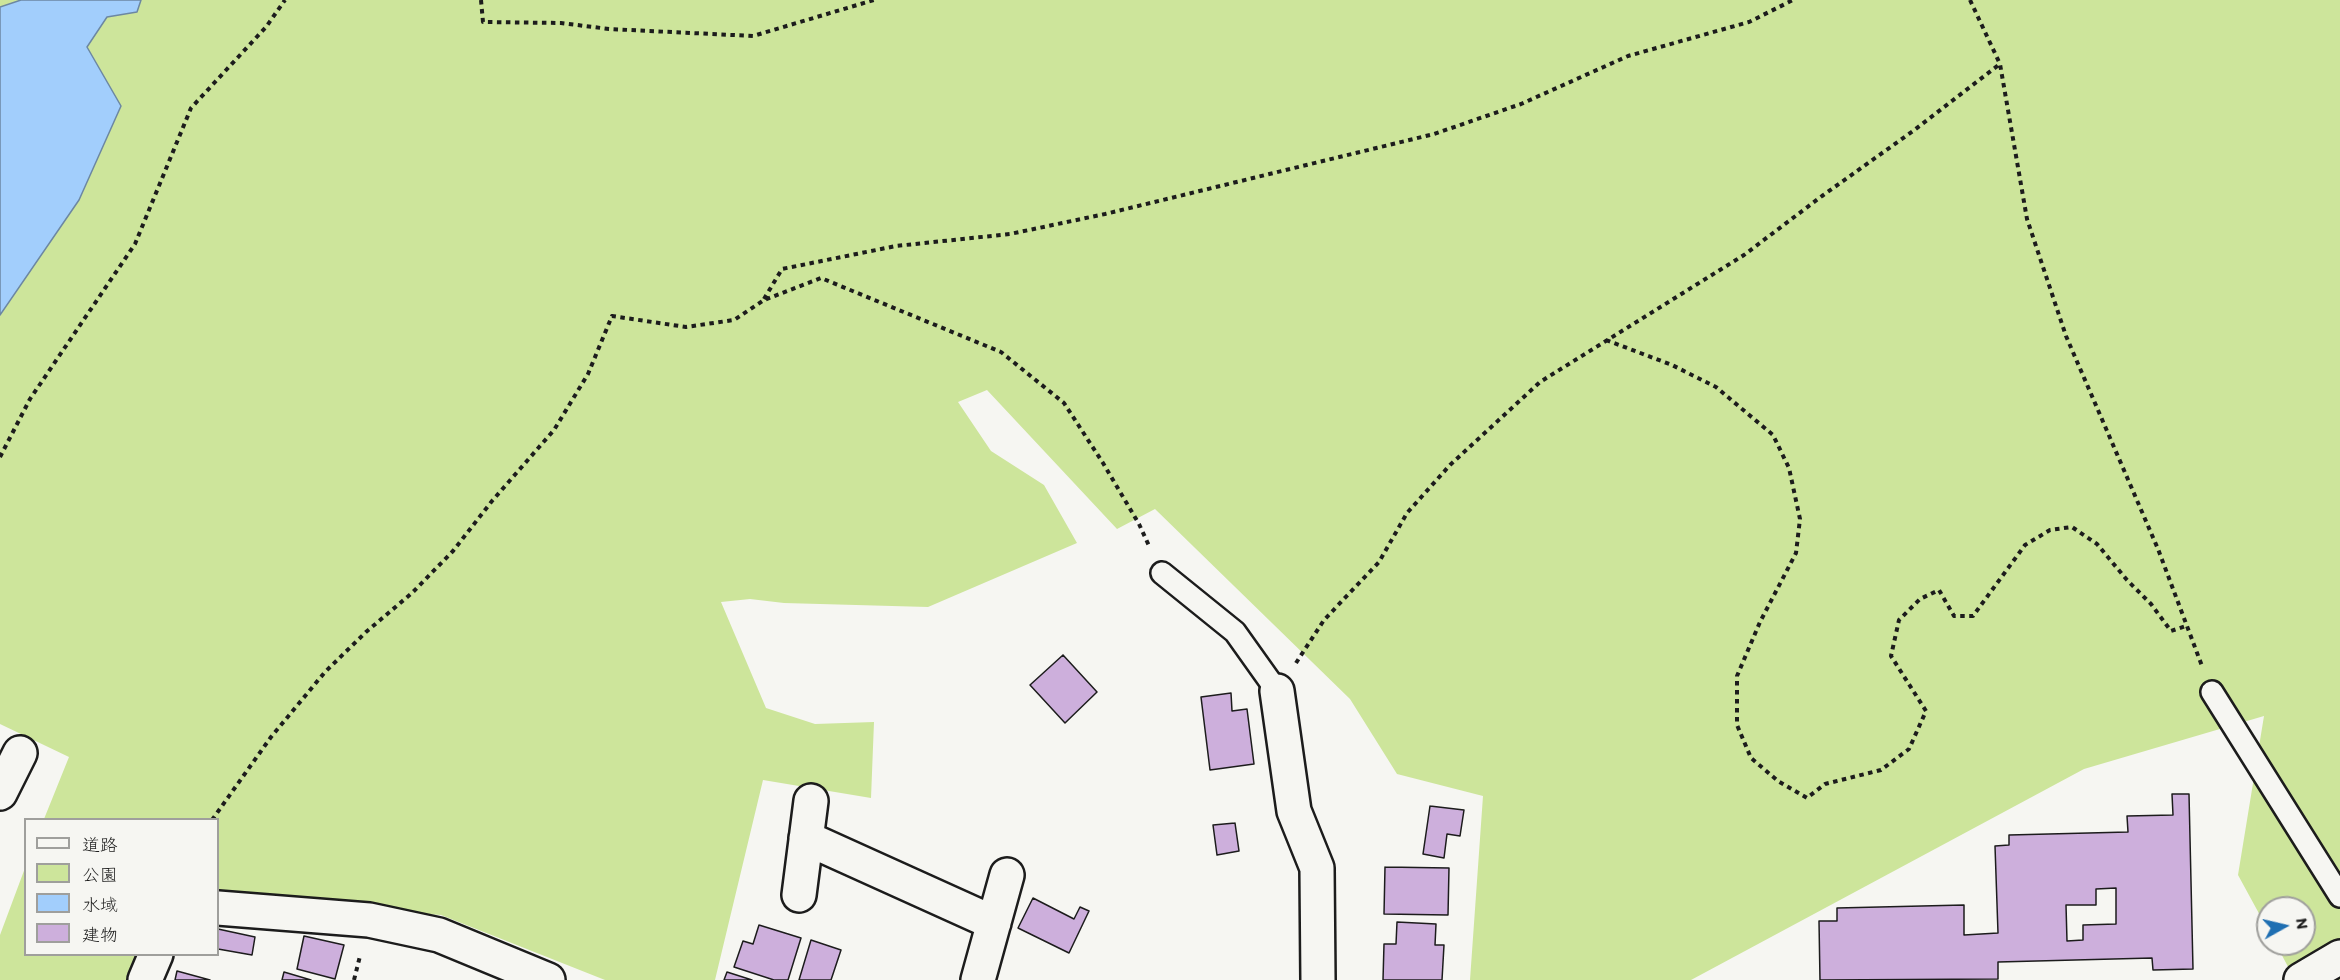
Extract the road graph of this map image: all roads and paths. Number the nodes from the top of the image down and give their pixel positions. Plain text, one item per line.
1 (285, 0) edge
2 (481, 0) edge
3 (874, 0) edge
4 (1793, 0) edge
5 (1970, 0) edge
6 (2000, 64) junction
7 (764, 300) junction
8 (1606, 340) junction
9 (0, 457) edge
10 (1162, 573) joint
11 (2186, 626) junction
12 (1277, 691) junction
13 (2212, 692) joint
14 (20, 753) dead end
15 (0, 793) edge
16 (811, 801) dead end
17 (213, 818) edge
18 (806, 838) junction
19 (1007, 875) dead end
20 (799, 895) dead end
21 (2340, 896) edge
22 (219, 908) edge
23 (994, 923) junction
24 (155, 956) edge
25 (2340, 957) edge
26 (145, 980) edge
27 (548, 980) edge
28 (978, 980) edge
29 (1318, 980) edge
30 (2301, 980) edge

1 - 9 path
2 - 3 path
4 - 7 path
5 - 6 path
6 - 8 path
6 - 11 path
7 - 10 path
7 - 17 path
8 - 11 path
8 - 12 path
10 - 12 lane
11 - 13 path
12 - 29 street
13 - 21 lane
14 - 15 street
16 - 18 street
18 - 20 street
18 - 23 street
19 - 23 street
22 - 27 street
23 - 28 street
24 - 26 street
25 - 30 street

